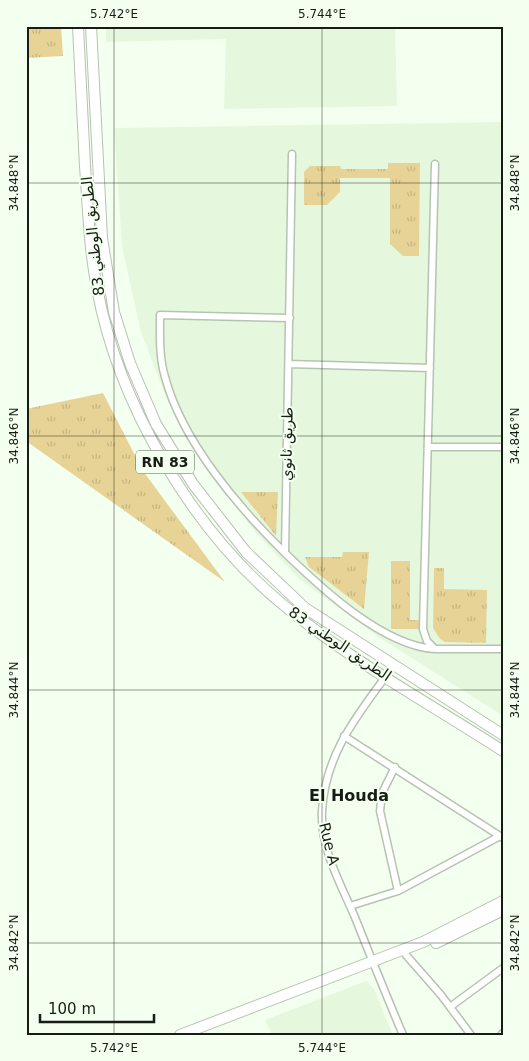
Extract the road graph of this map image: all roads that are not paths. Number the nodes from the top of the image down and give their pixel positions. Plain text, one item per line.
1 (78, 26) edge
2 (91, 26) edge
3 (292, 154) dead end
4 (435, 164) dead end
5 (290, 318) junction
6 (289, 364) junction
7 (430, 368) junction
8 (428, 447) junction
9 (503, 448) edge
10 (285, 553) junction
11 (434, 648) junction
12 (503, 649) edge
13 (386, 676) junction
14 (503, 735) edge
15 (344, 736) junction
16 (503, 751) edge
17 (395, 767) junction
18 (501, 837) edge
19 (398, 892) junction
20 (503, 900) edge
21 (350, 906) junction
22 (503, 910) edge
23 (406, 955) junction
24 (374, 965) junction
25 (503, 968) edge
26 (450, 1007) junction
27 (180, 1035) edge
28 (194, 1035) edge
29 (403, 1035) edge
30 (471, 1035) edge

1 - 13 main road, الطريق الوطني 83 / RN 83
2 - 14 main road, الطريق الوطني 83 / RN 83
3 - 5 street, طريق ثانوي
4 - 7 street
5 - 6 street, طريق ثانوي
5 - 10 street
6 - 7 street
6 - 10 street, طريق ثانوي
7 - 8 street
8 - 9 street
8 - 11 street
10 - 11 street
11 - 12 street
13 - 15 street, Rue A
13 - 16 main road, الطريق الوطني 83 / RN 83
15 - 17 street
15 - 21 street, Rue A
17 - 18 street
17 - 19 street
18 - 19 street
19 - 21 street
20 - 24 main road
21 - 24 street, Rue A
22 - 23 main road
23 - 24 main road
23 - 26 street
24 - 27 main road
24 - 28 main road
24 - 29 street, Rue A
25 - 26 street
26 - 30 street

